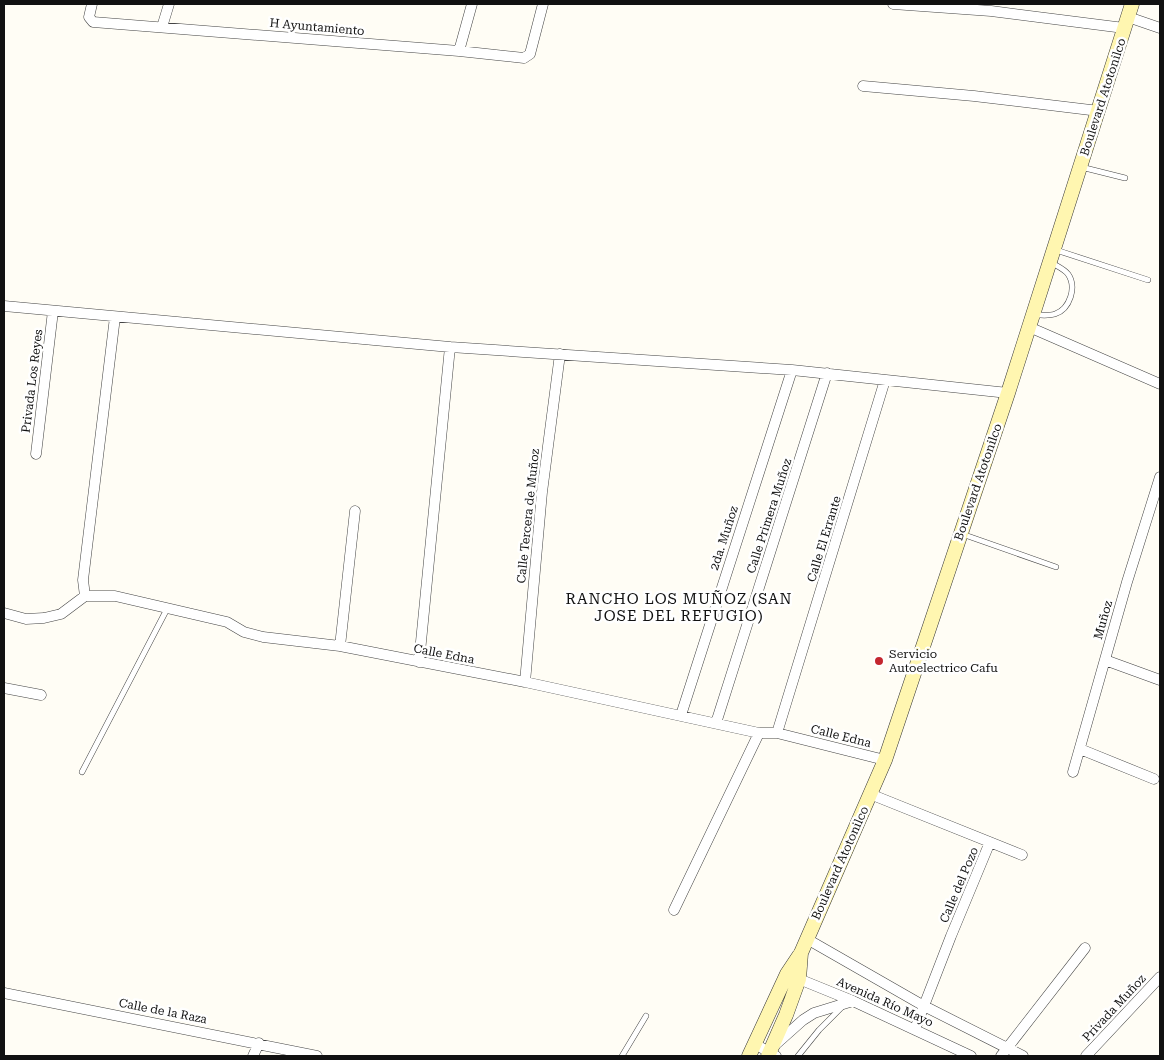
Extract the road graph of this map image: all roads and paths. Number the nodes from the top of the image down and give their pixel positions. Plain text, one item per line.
1 (92, 4) edge
2 (169, 4) edge
3 (472, 4) edge
4 (543, 4) edge
5 (893, 4) edge
6 (1128, 16) edge
7 (162, 26) junction
8 (1160, 28) edge
9 (459, 51) junction
10 (862, 86) dead end
11 (1099, 111) junction
12 (1080, 167) junction
13 (1125, 178) dead end
14 (1051, 255) junction
15 (1148, 280) dead end
16 (4, 306) edge
17 (53, 311) junction
18 (115, 317) junction
19 (1031, 321) junction
20 (450, 347) junction
21 (560, 354) junction
22 (792, 370) junction
23 (827, 373) junction
24 (884, 380) junction
25 (1160, 384) edge
26 (1008, 393) junction
27 (36, 454) dead end
28 (1160, 477) edge
29 (355, 510) dead end
30 (960, 533) junction
31 (1056, 567) dead end
32 (85, 596) junction
33 (167, 608) junction
34 (4, 613) edge
35 (340, 646) junction
36 (1105, 660) junction
37 (419, 662) junction
38 (1160, 680) edge
39 (525, 682) junction
40 (4, 688) edge
41 (41, 695) dead end
42 (681, 715) junction
43 (716, 723) junction
44 (777, 732) junction
45 (759, 733) junction
46 (1080, 749) junction
47 (884, 760) junction
48 (82, 772) dead end
49 (1074, 772) dead end
50 (1154, 780) dead end
51 (870, 794) junction
52 (990, 842) junction
53 (1022, 855) dead end
54 (674, 910) dead end
55 (807, 939) junction
56 (1085, 948) dead end
57 (793, 976) junction
58 (1160, 976) edge
59 (4, 992) edge
60 (850, 1002) junction
61 (924, 1006) junction
62 (646, 1016) dead end
63 (915, 1029) junction
64 (260, 1043) junction
65 (752, 1050) edge
66 (1004, 1052) edge
67 (771, 1053) edge
68 (253, 1056) edge
69 (317, 1056) edge
70 (622, 1056) edge
71 (798, 1056) edge
72 (970, 1056) edge
73 (1023, 1056) edge
74 (1086, 1056) edge

1 - 7 street, H Ayuntamiento
2 - 7 street
3 - 9 street
4 - 9 street, H Ayuntamiento
5 - 6 street
6 - 8 street
6 - 11 street, Boulevard Atotonilco
7 - 9 street, H Ayuntamiento
10 - 11 street
11 - 12 street, Boulevard Atotonilco
12 - 13 lane
12 - 14 street, Boulevard Atotonilco
14 - 15 lane
14 - 19 street, Boulevard Atotonilco
14 - 19 lane
16 - 17 street
17 - 18 street
17 - 27 street, Privada Los Reyes
18 - 20 street
18 - 32 street
19 - 25 street
19 - 26 street, Boulevard Atotonilco
20 - 21 street
20 - 37 street
21 - 22 street
21 - 39 street, Calle Tercera de Muñoz
22 - 23 street
22 - 42 street, 2da. Muñoz
23 - 24 street
23 - 43 street, Calle Primera Muñoz
24 - 26 street
24 - 44 street, Calle El Errante
26 - 30 street, Boulevard Atotonilco
28 - 36 street, Muñoz
29 - 35 street
30 - 31 lane
30 - 47 street, Boulevard Atotonilco
32 - 33 street, Calle Edna
32 - 34 street
33 - 35 street, Calle Edna
33 - 48 lane
35 - 37 street, Calle Edna
36 - 38 street
36 - 46 street, Muñoz
37 - 39 street, Calle Edna
39 - 42 street, Calle Edna
40 - 41 street
42 - 43 street, Calle Edna
43 - 45 street, Calle Edna
44 - 45 street, Calle Edna
44 - 47 street, Calle Edna
45 - 54 street
46 - 49 street, Muñoz
46 - 50 street
47 - 51 street, Boulevard Atotonilco
51 - 52 street, Calle del Pozo
51 - 55 street, Boulevard Atotonilco
52 - 53 street
52 - 61 street, Calle del Pozo
55 - 57 street, Boulevard Atotonilco
55 - 61 street
56 - 66 street
57 - 60 street, Avenida Río Mayo
57 - 65 street, Boulevard Atotonilco
57 - 67 street, Boulevard Atotonilco
58 - 74 street, Privada Muñoz
59 - 64 street, Calle de la Raza
60 - 63 street, Avenida Río Mayo
60 - 67 street
60 - 71 lane
61 - 63 street, Calle del Pozo
61 - 66 street
62 - 70 lane
63 - 72 street, Avenida Río Mayo
64 - 68 street
64 - 69 street, Calle de la Raza
65 - 67 street
66 - 73 street

